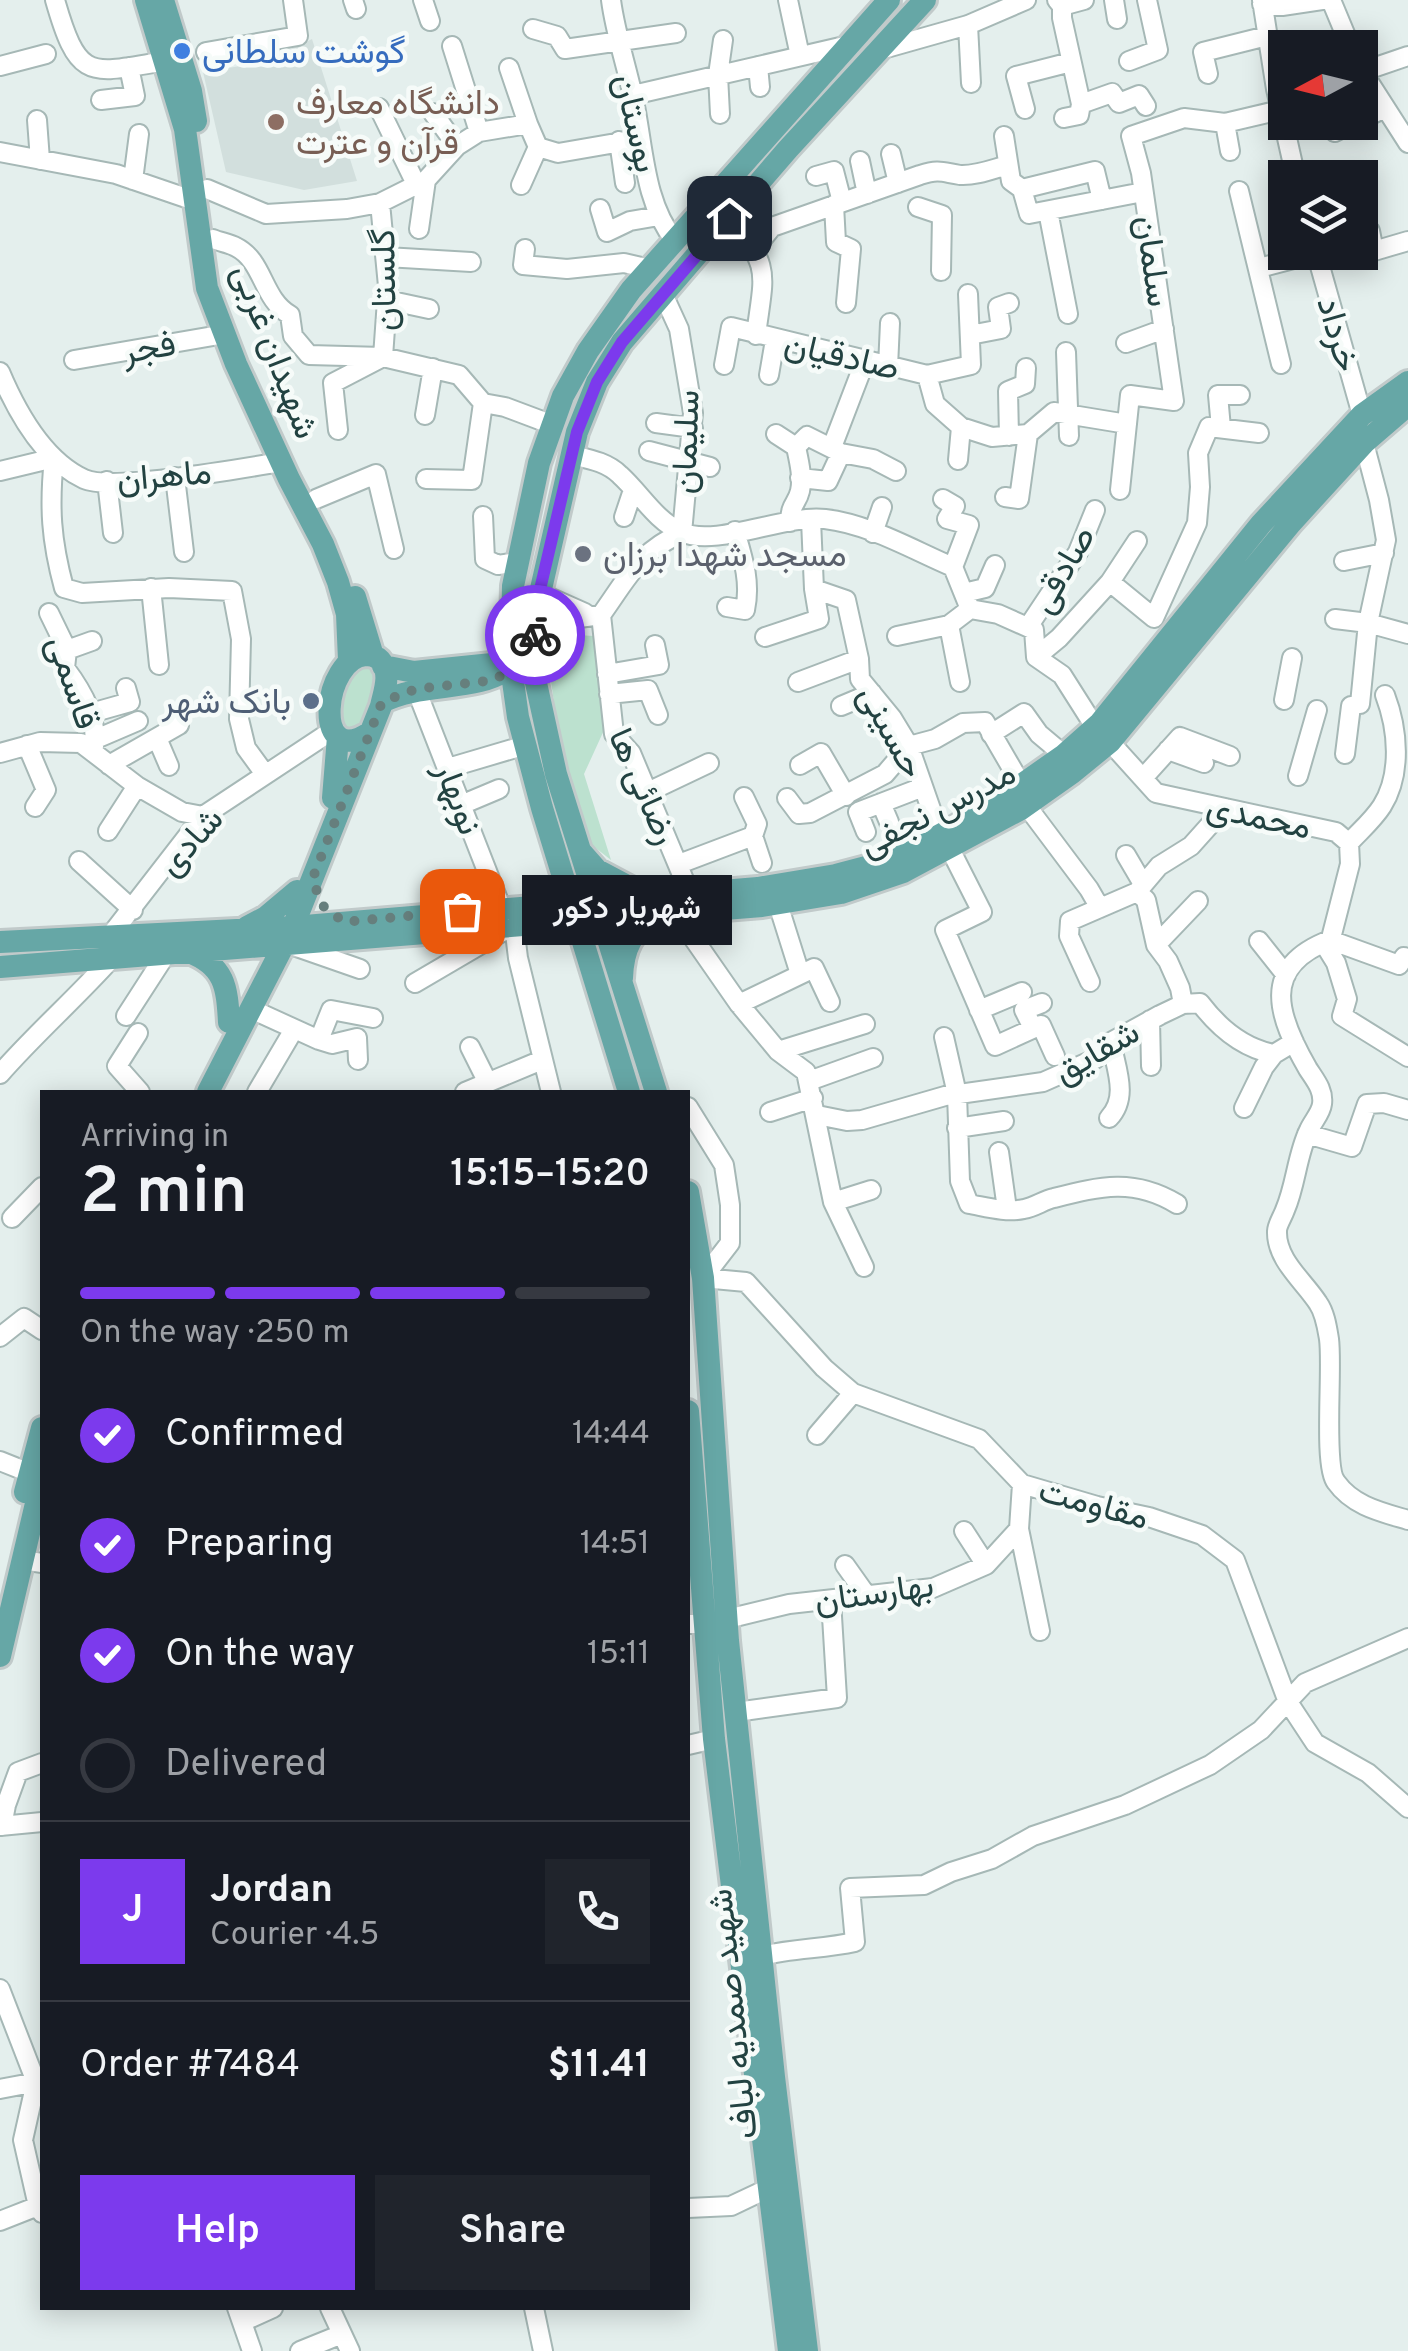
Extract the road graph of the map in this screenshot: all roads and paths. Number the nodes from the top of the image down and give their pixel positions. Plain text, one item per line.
1 (55, 0) edge
2 (146, 0) edge
3 (163, 0) edge
4 (294, 0) edge
5 (423, 0) edge
6 (611, 0) edge
7 (788, 0) edge
8 (925, 0) edge
9 (1026, 0) edge
10 (1084, 0) edge
11 (1147, 0) edge
12 (1322, 0) edge
13 (1331, 0) edge
14 (1262, 2) edge
15 (1059, 3) edge
16 (878, 5) edge
17 (997, 6) edge
18 (430, 21) dead end
19 (968, 25) junction
20 (533, 29) dead end
21 (1344, 30) edge
22 (676, 33) dead end
23 (1267, 36) junction
24 (723, 40) dead end
25 (618, 42) junction
26 (1268, 42) edge
27 (850, 45) junction
28 (452, 46) dead end
29 (206, 52) dead end
30 (875, 52) junction
31 (46, 54) dead end
32 (800, 56) junction
33 (1408, 56) edge
34 (166, 61) junction
35 (1071, 62) junction
36 (1129, 62) dead end
37 (1378, 65) edge
38 (0, 66) edge
39 (130, 66) junction
40 (758, 66) junction
41 (510, 68) dead end
42 (1208, 74) dead end
43 (718, 75) junction
44 (837, 77) junction
45 (971, 83) dead end
46 (760, 87) dead end
47 (633, 94) junction
48 (1378, 97) edge
49 (101, 100) dead end
50 (1081, 104) junction
51 (1146, 106) dead end
52 (379, 108) dead end
53 (1385, 108) junction
54 (1025, 109) dead end
55 (1378, 111) edge
56 (434, 113) dead end
57 (1268, 113) edge
58 (720, 114) dead end
59 (1064, 118) dead end
60 (37, 120) dead end
61 (1224, 123) junction
62 (528, 124) junction
63 (479, 132) junction
64 (138, 134) dead end
65 (1004, 136) dead end
66 (639, 139) junction
67 (618, 141) junction
68 (1408, 142) edge
69 (456, 146) junction
70 (538, 147) junction
71 (1230, 151) dead end
72 (0, 152) edge
73 (892, 154) dead end
74 (40, 160) junction
75 (860, 161) dead end
76 (1008, 164) junction
77 (920, 175) junction
78 (816, 176) dead end
79 (133, 180) junction
80 (421, 182) junction
81 (625, 183) dead end
82 (898, 183) junction
83 (521, 184) dead end
84 (1022, 188) junction
85 (1239, 191) dead end
86 (1144, 192) junction
87 (867, 194) junction
88 (201, 195) junction
89 (1102, 200) junction
90 (380, 202) junction
91 (838, 203) junction
92 (600, 209) dead end
93 (1048, 210) junction
94 (658, 216) junction
95 (729, 218) junction
96 (418, 229) dead end
97 (213, 240) junction
98 (675, 241) junction
99 (1408, 241) edge
100 (755, 248) junction
101 (525, 249) dead end
102 (1378, 250) edge
103 (386, 256) junction
104 (471, 262) dead end
105 (1268, 266) edge
106 (1259, 268) junction
107 (650, 269) junction
108 (1321, 270) edge
109 (942, 271) dead end
110 (664, 294) junction
111 (968, 294) dead end
112 (387, 300) junction
113 (846, 303) dead end
114 (1009, 303) dead end
115 (429, 309) dead end
116 (1068, 314) dead end
117 (890, 323) dead end
118 (1164, 330) junction
119 (225, 334) junction
120 (970, 334) junction
121 (756, 335) junction
122 (775, 340) junction
123 (1126, 343) dead end
124 (1066, 352) dead end
125 (383, 357) junction
126 (74, 360) dead end
127 (866, 362) junction
128 (1280, 364) dead end
129 (724, 365) dead end
130 (888, 367) junction
131 (433, 368) junction
132 (1026, 368) dead end
133 (0, 374) edge
134 (768, 375) dead end
135 (927, 375) junction
136 (1408, 382) edge
137 (1240, 395) dead end
138 (483, 404) junction
139 (1408, 405) edge
140 (1069, 412) junction
141 (425, 415) dead end
142 (1362, 415) junction
143 (656, 423) dead end
144 (1127, 424) junction
145 (553, 425) junction
146 (960, 427) junction
147 (1221, 428) junction
148 (338, 430) dead end
149 (1260, 433) dead end
150 (776, 434) dead end
151 (1018, 435) junction
152 (1069, 436) dead end
153 (698, 437) junction
154 (1364, 443) junction
155 (796, 448) junction
156 (836, 450) junction
157 (648, 451) dead end
158 (572, 456) junction
159 (54, 458) junction
160 (958, 460) dead end
161 (282, 462) junction
162 (690, 463) junction
163 (710, 468) dead end
164 (0, 471) edge
165 (896, 471) dead end
166 (175, 477) junction
167 (800, 478) junction
168 (426, 480) dead end
169 (107, 481) junction
170 (633, 490) junction
171 (1120, 490) dead end
172 (1005, 497) dead end
173 (316, 498) junction
174 (943, 499) dead end
175 (882, 507) dead end
176 (1095, 510) dead end
177 (820, 514) junction
178 (483, 516) dead end
179 (624, 517) dead end
180 (790, 522) junction
181 (735, 531) junction
182 (113, 533) dead end
183 (682, 533) junction
184 (872, 534) junction
185 (1137, 541) dead end
186 (394, 549) dead end
187 (184, 552) dead end
188 (1384, 553) junction
189 (1344, 561) dead end
190 (518, 562) junction
191 (995, 565) dead end
192 (954, 568) junction
193 (1235, 574) junction
194 (1110, 582) junction
195 (152, 588) junction
196 (814, 589) junction
197 (540, 593) junction
198 (967, 601) junction
199 (727, 607) dead end
200 (49, 612) dead end
201 (601, 615) junction
202 (1334, 619) dead end
203 (1368, 623) junction
204 (535, 624) junction
205 (949, 625) junction
206 (1028, 627) junction
207 (1408, 634) edge
208 (897, 636) dead end
209 (765, 637) dead end
210 (92, 641) dead end
211 (654, 645) dead end
212 (67, 650) junction
213 (1036, 657) junction
214 (1292, 658) dead end
215 (859, 659) junction
216 (349, 660) junction
217 (378, 661) junction
218 (536, 664) junction
219 (159, 665) dead end
220 (511, 668) junction
221 (798, 682) dead end
222 (960, 682) dead end
223 (608, 684) junction
224 (126, 688) dead end
225 (416, 689) junction
226 (872, 693) junction
227 (1385, 696) dead end
228 (1284, 700) dead end
229 (382, 702) junction
230 (840, 706) dead end
231 (1317, 710) dead end
232 (91, 714) junction
233 (658, 715) dead end
234 (138, 721) dead end
235 (180, 725) dead end
236 (369, 733) junction
237 (336, 734) junction
238 (992, 734) junction
239 (1102, 734) junction
240 (156, 738) junction
241 (1402, 739) edge
242 (27, 745) junction
243 (94, 745) junction
244 (526, 745) junction
245 (909, 746) junction
246 (652, 748) dead end
247 (1168, 750) junction
248 (0, 753) edge
249 (631, 753) junction
250 (1344, 754) dead end
251 (1064, 755) junction
252 (1230, 756) dead end
253 (700, 761) dead end
254 (1204, 764) dead end
255 (110, 765) junction
256 (800, 765) dead end
257 (169, 766) dead end
258 (448, 768) junction
259 (264, 774) junction
260 (1298, 776) dead end
261 (1144, 777) junction
262 (137, 786) junction
263 (924, 787) junction
264 (499, 789) dead end
265 (648, 792) junction
266 (1389, 793) junction
267 (1024, 794) junction
268 (846, 796) junction
269 (744, 797) dead end
270 (787, 798) dead end
271 (1408, 801) edge
272 (881, 803) junction
273 (462, 805) junction
274 (35, 807) dead end
275 (1225, 808) junction
276 (203, 816) junction
277 (889, 822) dead end
278 (108, 831) dead end
279 (866, 832) dead end
280 (753, 836) junction
281 (945, 842) junction
282 (1348, 842) junction
283 (1126, 855) dead end
284 (569, 856) junction
285 (79, 861) dead end
286 (762, 863) dead end
287 (680, 864) junction
288 (304, 886) junction
289 (1140, 888) junction
290 (1198, 901) dead end
291 (778, 904) junction
292 (668, 905) junction
293 (1100, 908) junction
294 (132, 910) junction
295 (598, 912) junction
296 (574, 913) junction
297 (516, 915) junction
298 (344, 922) junction
299 (244, 928) junction
300 (283, 935) junction
301 (1330, 940) junction
302 (1259, 941) dead end
303 (0, 942) edge
304 (1156, 945) junction
305 (110, 948) junction
306 (177, 953) junction
307 (1408, 958) edge
308 (0, 967) edge
309 (360, 968) dead end
310 (593, 973) junction
311 (800, 974) junction
312 (1286, 976) junction
313 (1090, 982) dead end
314 (415, 983) dead end
315 (622, 987) junction
316 (1022, 992) dead end
317 (830, 1002) dead end
318 (1042, 1002) dead end
319 (738, 1004) junction
320 (1183, 1004) junction
321 (250, 1009) junction
322 (979, 1010) junction
323 (126, 1016) dead end
324 (373, 1018) dead end
325 (1150, 1020) junction
326 (228, 1022) junction
327 (865, 1024) dead end
328 (1033, 1028) junction
329 (293, 1031) junction
330 (138, 1033) dead end
331 (944, 1037) dead end
332 (318, 1040) junction
333 (1111, 1042) junction
334 (1294, 1042) junction
335 (470, 1046) dead end
336 (778, 1051) junction
337 (1274, 1054) junction
338 (1056, 1056) dead end
339 (873, 1058) dead end
340 (1408, 1058) edge
341 (358, 1060) dead end
342 (542, 1060) junction
343 (1152, 1066) dead end
344 (0, 1074) edge
345 (488, 1083) junction
346 (138, 1090) edge
347 (193, 1090) edge
348 (209, 1090) edge
349 (257, 1090) edge
350 (470, 1090) edge
351 (550, 1090) edge
352 (628, 1090) edge
353 (655, 1090) edge
354 (956, 1094) junction
355 (813, 1098) junction
356 (1244, 1108) dead end
357 (690, 1110) edge
358 (1408, 1110) edge
359 (770, 1112) dead end
360 (1110, 1118) dead end
361 (1004, 1122) dead end
362 (957, 1128) junction
363 (1306, 1134) junction
364 (999, 1152) dead end
365 (40, 1190) edge
366 (871, 1190) dead end
367 (833, 1202) junction
368 (690, 1203) edge
369 (1177, 1204) dead end
370 (1007, 1209) junction
371 (12, 1218) dead end
372 (864, 1267) dead end
373 (703, 1278) junction
374 (40, 1329) edge
375 (0, 1337) edge
376 (853, 1393) junction
377 (818, 1435) dead end
378 (40, 1444) edge
379 (0, 1461) edge
380 (690, 1472) edge
381 (36, 1475) edge
382 (1022, 1484) junction
383 (1408, 1520) edge
384 (1019, 1529) junction
385 (964, 1531) dead end
386 (32, 1562) edge
387 (986, 1564) junction
388 (845, 1566) dead end
389 (0, 1594) edge
390 (867, 1596) junction
391 (831, 1600) junction
392 (727, 1619) junction
393 (695, 1624) edge
394 (1040, 1630) dead end
395 (1408, 1638) edge
396 (0, 1656) edge
397 (1288, 1702) junction
398 (736, 1712) junction
399 (714, 1739) junction
400 (690, 1745) edge
401 (40, 1764) edge
402 (1408, 1808) edge
403 (40, 1822) edge
404 (1, 1826) edge
405 (761, 1956) junction
406 (0, 1989) edge
407 (39, 2082) edge
408 (2, 2086) edge
409 (769, 2116) junction
410 (769, 2188) junction
411 (690, 2208) edge
412 (40, 2210) edge
413 (0, 2221) edge
414 (331, 2310) edge
415 (534, 2310) edge
416 (239, 2315) edge
417 (346, 2343) edge
418 (252, 2351) edge
419 (300, 2351) edge
420 (543, 2351) edge
421 (788, 2351) edge
422 (807, 2351) edge

1 - 39 street
2 - 34 main road, شهیدان غربی
3 - 88 main road, شهیدان غربی
4 - 29 street
5 - 18 street
6 - 25 street, بوستان
7 - 32 street
8 - 30 main road
9 - 17 street
10 - 15 street
11 - 36 street
12 - 14 street
13 - 21 street
14 - 23 street
15 - 35 street
16 - 27 main road
17 - 19 street
19 - 30 street
19 - 45 street
20 - 25 street
22 - 25 street
23 - 26 street
23 - 42 street
24 - 43 street
25 - 47 street, بوستان
27 - 32 street
27 - 44 main road
28 - 63 street
30 - 44 main road
31 - 38 street
32 - 40 street
33 - 37 street
34 - 39 street
34 - 88 main road, شهیدان غربی
35 - 50 street
35 - 54 street
39 - 49 street
40 - 43 street
40 - 46 street
41 - 62 street
43 - 47 street
43 - 58 street
44 - 95 main road
44 - 98 main road
47 - 66 street, بوستان
48 - 53 street
50 - 51 street
50 - 59 street
52 - 80 street
53 - 55 street
53 - 68 street
56 - 69 street
57 - 61 street, سلمان
60 - 74 street
61 - 71 street
61 - 86 street, سلمان
62 - 63 street
62 - 70 street
63 - 69 street
64 - 79 street
65 - 76 street
66 - 67 street
66 - 94 street, بوستان
67 - 70 street
67 - 81 street
69 - 80 street
70 - 83 street
72 - 74 street
73 - 82 street
74 - 79 street
75 - 87 street
76 - 77 street
76 - 84 street
77 - 82 street
77 - 109 street
78 - 91 street
79 - 88 street
80 - 90 street
80 - 96 street
82 - 87 street
84 - 89 street
84 - 93 street
85 - 106 street
86 - 89 street
86 - 118 street, سلمان
87 - 91 street
88 - 90 street
88 - 97 main road, شهیدان غربی
88 - 119 main road, شهیدان غربی
89 - 93 street
90 - 103 street, گلستان
91 - 100 street
91 - 113 street
92 - 94 street
93 - 116 street
94 - 98 street, بوستان
95 - 100 street
95 - 110 main road
97 - 125 street, گلستان
97 - 173 main road, شهیدان غربی
98 - 107 main road
99 - 102 street
100 - 121 street, صادقیان
101 - 107 street
103 - 104 street
103 - 112 street, گلستان
105 - 106 street
106 - 128 street
107 - 145 main road
108 - 142 street, خرداد
110 - 153 street, سلیمان
110 - 158 main road
111 - 120 street
112 - 115 street
112 - 125 street, گلستان
114 - 120 street
117 - 130 street
118 - 123 street
118 - 144 street, سلمان
119 - 126 street, فجر
119 - 161 main road, شهیدان غربی
120 - 135 street
121 - 122 street, صادقیان
121 - 129 street, صادقیان
122 - 127 street, صادقیان
122 - 134 street
124 - 140 street
125 - 131 street, گلستان
125 - 148 street
127 - 130 street, صادقیان
127 - 156 street
130 - 135 street, صادقیان
131 - 138 street, گلستان
131 - 141 street
132 - 151 street
133 - 159 street, ماهران
135 - 146 street
136 - 142 main road, مدرس نجفی
137 - 147 street
138 - 145 street, گلستان
138 - 168 street
139 - 154 main road, مدرس نجفی
140 - 144 street
140 - 151 street
140 - 152 street
142 - 193 main road, مدرس نجفی
143 - 153 street
144 - 171 street
145 - 190 main road
146 - 151 street
146 - 160 street
147 - 149 street
147 - 194 street
150 - 155 street
151 - 172 street
153 - 162 street, سلیمان
154 - 188 street
154 - 193 main road, مدرس نجفی
155 - 156 street
155 - 167 street
156 - 165 street
156 - 167 street
157 - 162 street
158 - 170 street
158 - 197 main road
159 - 164 street
159 - 169 street, ماهران
159 - 195 street
161 - 166 street, ماهران
161 - 216 main road, شهیدان غربی
162 - 163 street
162 - 183 street, سلیمان
166 - 169 street, ماهران
166 - 187 street
167 - 180 street
169 - 182 street
170 - 179 street
170 - 183 street
173 - 186 street
173 - 217 main road, شهیدان غربی
174 - 192 street
175 - 184 street
176 - 206 street, صادقی
177 - 180 street
177 - 184 street
177 - 196 street
178 - 190 street
180 - 181 street
181 - 183 street
181 - 199 street
183 - 201 street
184 - 192 street
185 - 194 street
188 - 189 street
188 - 203 street
190 - 220 main road
191 - 198 street
192 - 198 street
193 - 239 main road, مدرس نجفی
194 - 213 street
195 - 219 street
195 - 259 street
196 - 209 street
196 - 215 street, حسینی
197 - 201 street
197 - 204 main road
198 - 205 street
198 - 206 street
200 - 212 street, قاسمی
201 - 204 street
201 - 223 street, رضائی ها
202 - 203 street
203 - 207 street
203 - 250 street
204 - 218 main road
205 - 208 street
205 - 222 street
206 - 213 street
210 - 212 street
211 - 223 street
212 - 232 street, قاسمی
213 - 239 street, محمدی
214 - 228 street
215 - 221 street
215 - 226 street, حسینی
216 - 217 main road
216 - 237 main road
217 - 220 main road
217 - 229 main road
218 - 220 main road
218 - 284 main road
220 - 225 main road
220 - 244 main road
223 - 233 street
223 - 249 street, رضائی ها
224 - 232 street
225 - 229 main road
225 - 258 street, نوبهار
226 - 230 street
226 - 245 street, حسینی
227 - 241 street
229 - 236 main road
231 - 260 street
232 - 243 street, قاسمی
234 - 243 street
235 - 240 street
236 - 237 main road
236 - 288 main road
237 - 259 street, شادی
237 - 288 main road
238 - 245 street
238 - 251 street
238 - 267 street
239 - 251 main road, مدرس نجفی
239 - 261 street, محمدی
239 - 267 main road, مدرس نجفی
240 - 255 street
240 - 257 street
241 - 266 street
242 - 243 street
242 - 248 street
242 - 274 street
243 - 255 street
244 - 258 street
244 - 284 main road
245 - 263 street, حسینی
245 - 268 street
246 - 249 street
247 - 252 street
247 - 254 street
247 - 261 street
249 - 265 street, رضائی ها
251 - 267 main road, مدرس نجفی
253 - 265 street
255 - 262 street
256 - 268 street
258 - 273 street, نوبهار
259 - 276 street, شادی
261 - 275 street, محمدی
262 - 276 street
262 - 278 street
263 - 272 street
263 - 281 street, حسینی
264 - 273 street
265 - 287 street, رضائی ها
266 - 271 street
266 - 282 street
267 - 281 main road, مدرس نجفی
267 - 293 street
268 - 270 street
269 - 280 street
272 - 277 street
272 - 279 street
273 - 297 street, نوبهار
275 - 282 street, محمدی
275 - 289 street
276 - 294 street, شادی
280 - 286 street
280 - 287 street
281 - 291 main road, مدرس نجفی
281 - 292 main road, مدرس نجفی
281 - 322 street, حسینی
282 - 301 street, محمدی
283 - 289 street
284 - 292 main road
284 - 295 main road
284 - 296 main road
284 - 297 main road
285 - 294 street
287 - 292 street, رضائی ها
288 - 298 main road
288 - 299 main road
288 - 300 main road
289 - 293 street
289 - 304 street
290 - 304 street
291 - 292 main road, مدرس نجفی
291 - 311 street
292 - 295 main road, مدرس نجفی
292 - 315 main road
292 - 319 street, رضائی ها
293 - 313 street
294 - 305 street, شادی
295 - 296 main road, مدرس نجفی
295 - 315 main road
296 - 297 main road, مدرس نجفی
296 - 310 main road
297 - 298 main road, مدرس نجفی
297 - 300 main road, مدرس نجفی
297 - 310 main road
297 - 314 street
297 - 342 street, نوبهار
298 - 300 main road, مدرس نجفی
299 - 300 main road
299 - 305 main road
300 - 306 main road
300 - 309 street
300 - 321 main road
300 - 326 main road
301 - 307 street
301 - 312 street
301 - 340 street
302 - 312 street
303 - 305 main road
304 - 320 street
305 - 306 main road
305 - 308 main road
305 - 344 street, شادی
306 - 323 street
306 - 326 main road
310 - 352 main road
311 - 317 street
311 - 319 street
312 - 334 street
315 - 353 main road
316 - 322 street
318 - 328 street
319 - 336 street, رضائی ها
320 - 325 street, شقایق
320 - 337 street, شقایق
321 - 329 street
321 - 348 main road
322 - 328 street, حسینی
324 - 332 street
325 - 333 street, شقایق
325 - 343 street
326 - 347 main road
327 - 336 street
328 - 338 street
329 - 332 street
329 - 349 street
330 - 346 street
331 - 354 street
332 - 341 street
333 - 354 street, شقایق
333 - 360 street
334 - 337 street
334 - 363 street
335 - 345 street
336 - 355 street, رضائی ها
337 - 356 street
339 - 355 street
342 - 345 street
342 - 351 street, نوبهار
345 - 350 street
354 - 355 street, شقایق
354 - 362 street
355 - 359 street
355 - 367 street
357 - 373 street
358 - 363 street
361 - 362 street
362 - 370 street
363 - 383 street
364 - 370 street
365 - 371 street
366 - 367 street
367 - 372 street
368 - 373 main road, شهید صمدیه لباف
369 - 370 street
373 - 376 street, مقاومت
373 - 392 main road, شهید صمدیه لباف
374 - 375 street
376 - 377 street
376 - 382 street, مقاومت
378 - 381 main road
379 - 381 street
380 - 393 main road, شهید صمدیه لباف
381 - 386 main road
381 - 389 main road
382 - 384 street
382 - 397 street, مقاومت
384 - 387 street, بهارستان
384 - 394 street
385 - 387 street
386 - 396 main road
387 - 390 street, بهارستان
388 - 390 street
390 - 391 street, بهارستان
391 - 392 street, بهارستان
391 - 398 street
392 - 398 main road, شهید صمدیه لباف
393 - 399 main road, شهید صمدیه لباف
395 - 397 street
397 - 402 street, مقاومت
397 - 405 street
398 - 405 main road, شهید صمدیه لباف
399 - 400 street
399 - 409 main road, شهید صمدیه لباف
401 - 404 street
403 - 404 street
405 - 409 main road, شهید صمدیه لباف
406 - 407 street
407 - 408 street
407 - 412 street
409 - 410 main road, شهید صمدیه لباف
409 - 422 main road, شهید صمدیه لباف
410 - 411 street
410 - 421 main road, شهید صمدیه لباف
412 - 413 street
414 - 417 street
415 - 420 street
416 - 418 street
417 - 419 street

